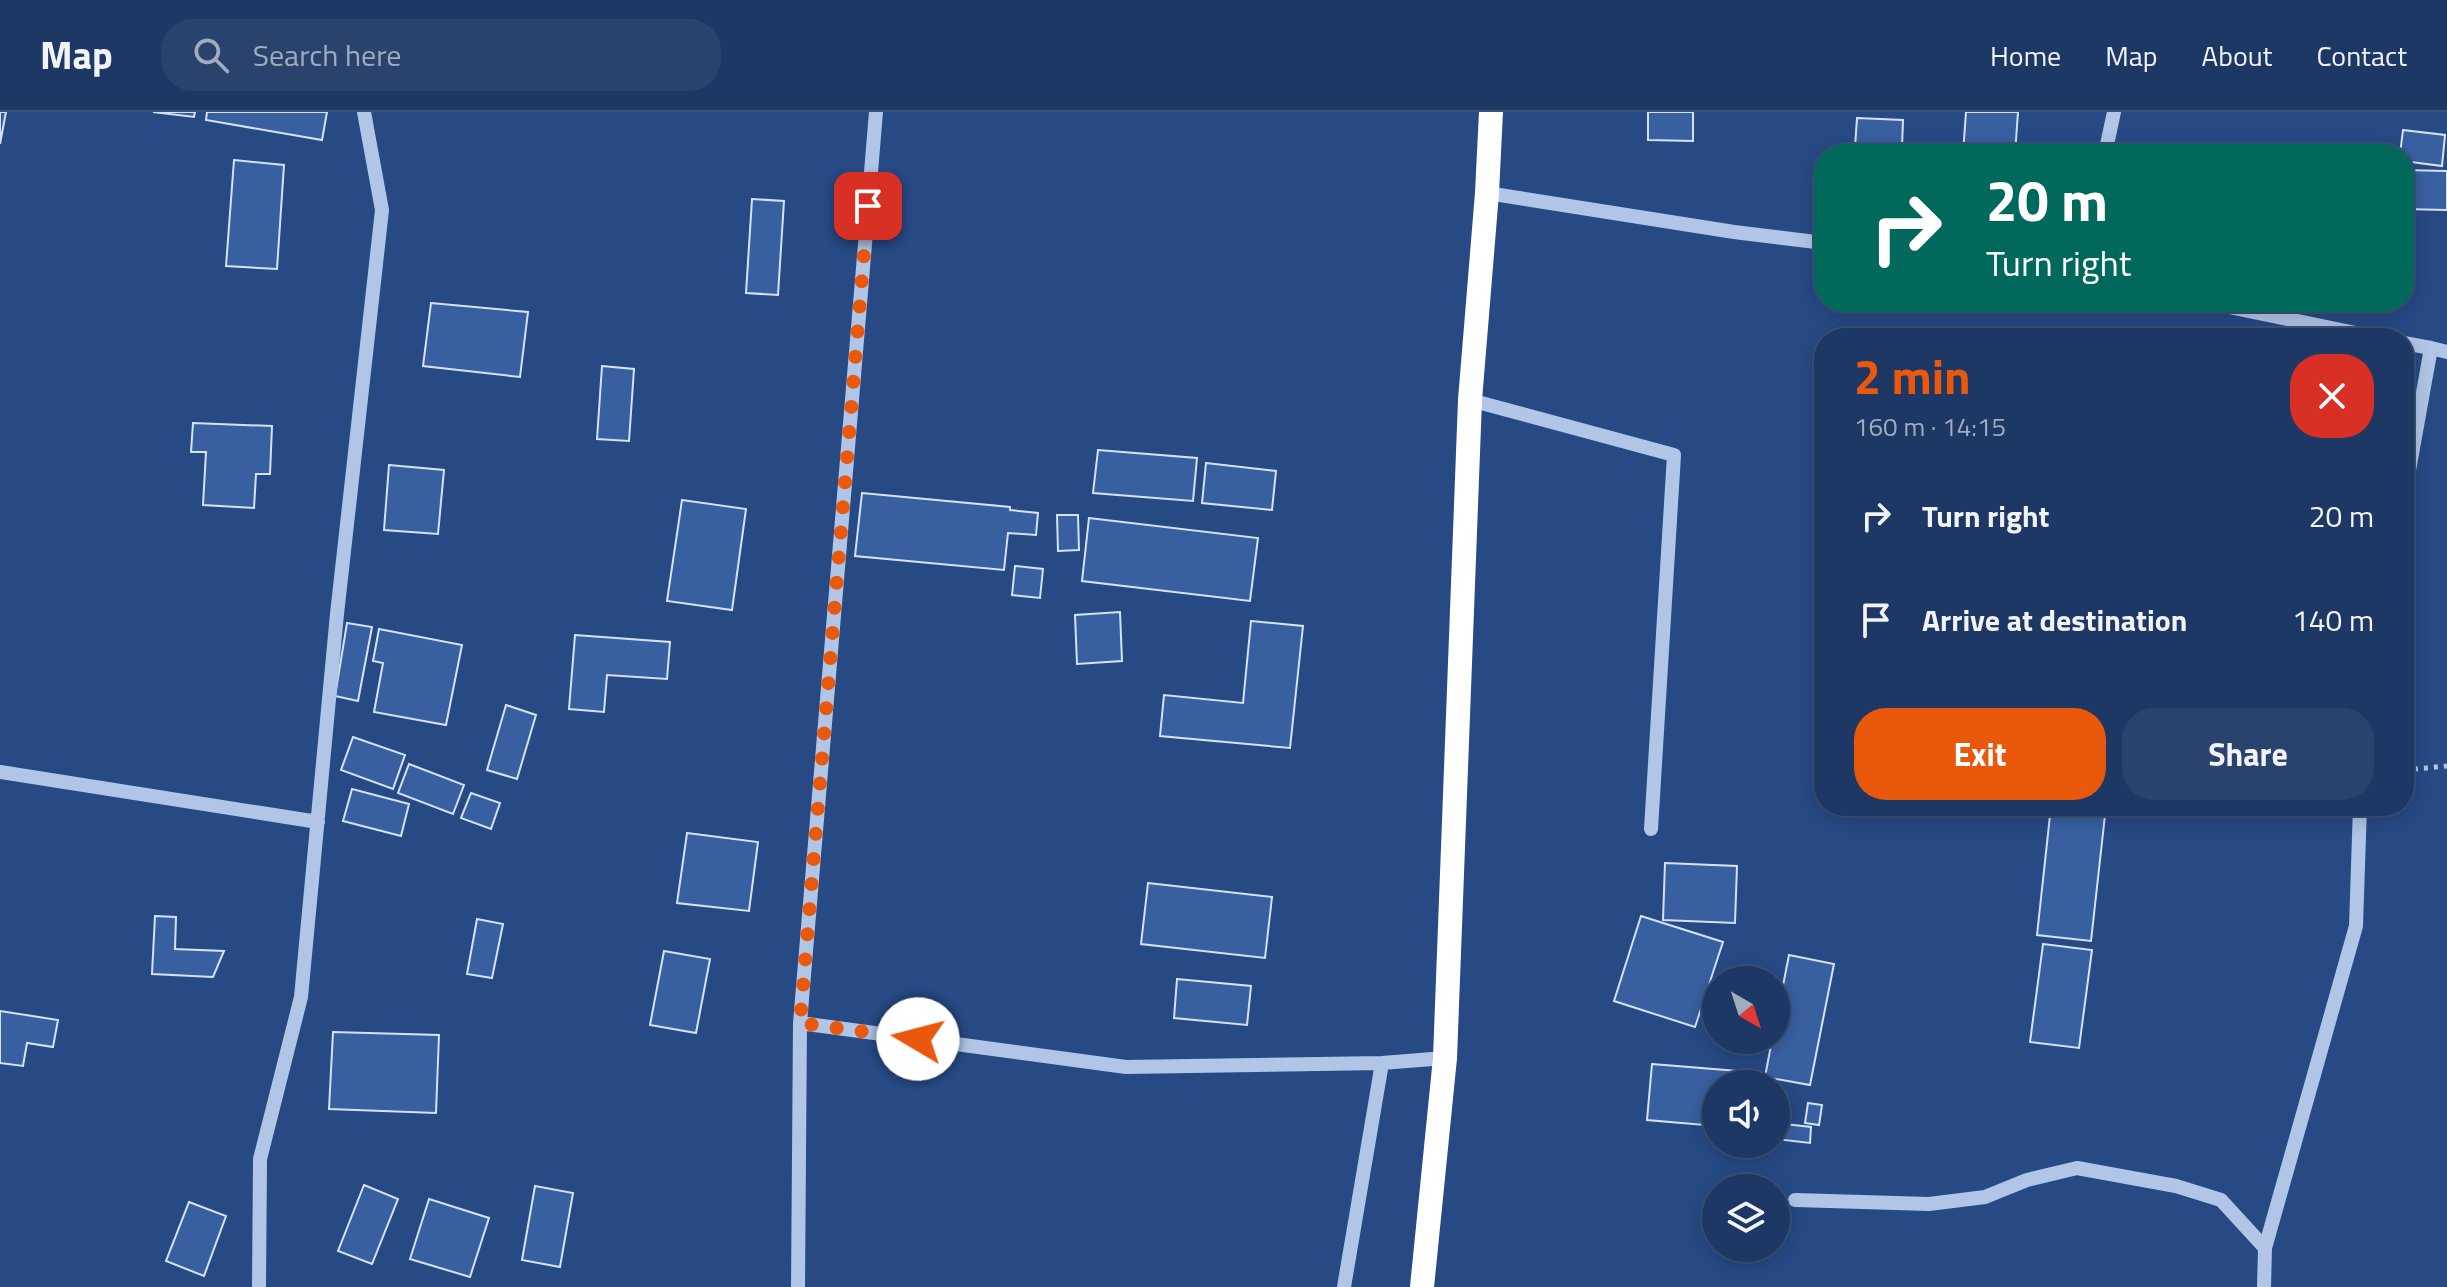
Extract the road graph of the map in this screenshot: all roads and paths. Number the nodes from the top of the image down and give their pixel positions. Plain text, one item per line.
1 (364, 112) edge
2 (876, 112) edge
3 (1491, 112) edge
4 (2114, 112) edge
5 (2107, 144) edge
6 (1487, 193) junction
7 (1814, 242) edge
8 (2254, 312) edge
9 (2331, 328) edge
10 (2414, 345) edge
11 (2431, 348) junction
12 (2447, 352) edge
13 (1470, 400) junction
14 (2414, 442) edge
15 (2447, 766) edge
16 (2414, 769) edge
17 (0, 772) edge
18 (2360, 816) edge
19 (318, 822) junction
20 (1651, 829) dead end
21 (800, 1023) junction
22 (1445, 1058) junction
23 (1382, 1063) junction
24 (1795, 1200) dead end
25 (2265, 1248) junction
26 (259, 1287) edge
27 (798, 1287) edge
28 (1344, 1287) edge
29 (1422, 1287) edge
30 (2264, 1287) edge

1 - 19 street
2 - 21 street
3 - 6 highway
4 - 5 street
6 - 7 street
6 - 13 highway
8 - 9 street
10 - 11 street
11 - 12 street
11 - 14 street
13 - 20 street
13 - 22 highway
15 - 16 path
17 - 19 street
18 - 25 street
19 - 26 street
21 - 23 street
21 - 27 street
22 - 23 street
22 - 29 highway
23 - 28 street
24 - 25 street
25 - 30 street

